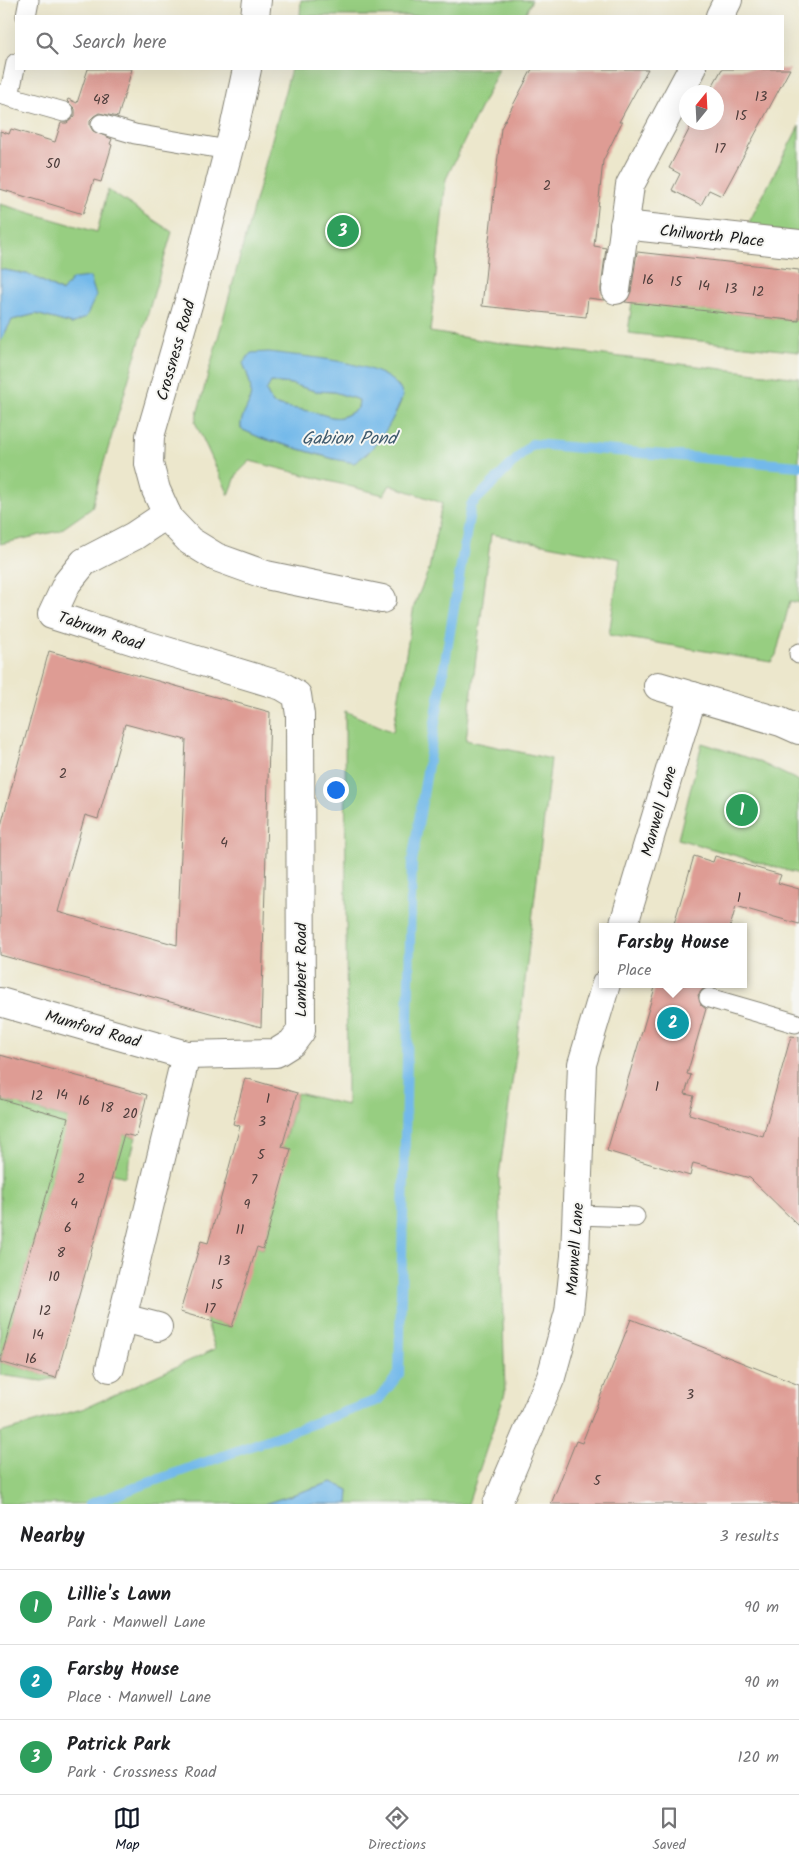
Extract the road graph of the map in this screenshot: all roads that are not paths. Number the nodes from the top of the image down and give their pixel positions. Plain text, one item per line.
1 (29, 0) edge
2 (257, 0) edge
3 (728, 0) edge
4 (26, 15) edge
5 (255, 15) edge
6 (720, 15) edge
7 (15, 66) edge
8 (247, 70) edge
9 (691, 70) edge
10 (4, 95) edge
11 (64, 112) dead end
12 (101, 124) dead end
13 (228, 150) junction
14 (624, 225) junction
15 (799, 244) edge
16 (616, 290) dead end
17 (167, 514) junction
18 (382, 599) dead end
19 (658, 686) dead end
20 (297, 695) joint
21 (693, 696) junction
22 (799, 730) edge
23 (624, 923) edge
24 (605, 988) edge
25 (709, 998) dead end
26 (0, 1002) edge
27 (795, 1023) dead end
28 (186, 1055) junction
29 (577, 1215) junction
30 (635, 1217) dead end
31 (123, 1318) junction
32 (158, 1328) dead end
33 (110, 1368) dead end
34 (497, 1504) edge

1 - 4 lane
2 - 5 street
3 - 6 street
7 - 10 lane
8 - 13 street, Crossness Road
9 - 14 street
10 - 11 lane
12 - 13 lane
13 - 17 street, Crossness Road
14 - 15 street, Chilworth Place
14 - 16 street
17 - 18 street, Crossness Road
17 - 20 street, Tabrum Road
19 - 21 street
20 - 28 street, Lambert Road
21 - 22 street
21 - 23 street, Manwell Lane
24 - 29 street, Manwell Lane
25 - 27 lane
26 - 28 street, Mumford Road
28 - 31 street
29 - 30 lane
29 - 34 street, Manwell Lane
31 - 32 street
31 - 33 street

